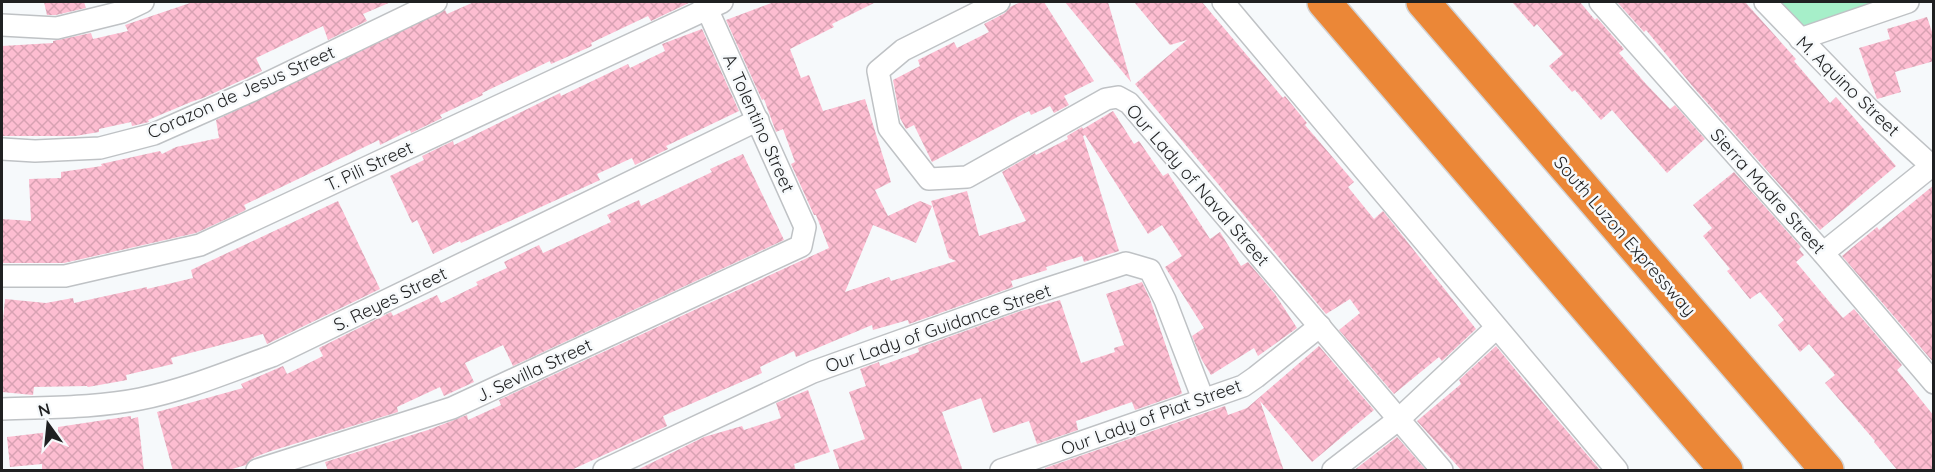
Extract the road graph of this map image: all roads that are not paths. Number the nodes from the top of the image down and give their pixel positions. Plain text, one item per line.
1 (142, 2) edge
2 (436, 2) edge
3 (999, 2) edge
4 (1223, 2) edge
5 (1324, 2) edge
6 (1423, 2) edge
7 (1600, 2) edge
8 (1765, 2) edge
9 (1908, 2) edge
10 (711, 4) edge
11 (2, 25) edge
12 (1800, 39) junction
13 (758, 120) junction
14 (2, 149) edge
15 (1933, 165) edge
16 (801, 246) joint
17 (1823, 253) junction
18 (2, 276) edge
19 (1320, 326) junction
20 (1496, 328) junction
21 (1934, 383) edge
22 (1203, 399) junction
23 (2, 409) edge
24 (1399, 419) junction
25 (257, 471) edge
26 (604, 471) edge
27 (1001, 471) edge
28 (1333, 471) edge
29 (1442, 471) edge
30 (1617, 471) edge
31 (1726, 471) edge
32 (1827, 471) edge

1 - 11 street
2 - 14 street, Corazon de Jesus Street
3 - 19 street, Our Lady of Naval Street
4 - 20 street
5 - 31 highway
6 - 32 highway, South Luzon Expressway
7 - 17 street, Sierra Madre Street
8 - 12 street, M. Aquino Street
9 - 12 street
10 - 13 street, A. Tolentino Street
10 - 18 street, T. Pili Street
12 - 15 street, M. Aquino Street
13 - 16 street, A. Tolentino Street
13 - 23 street, S. Reyes Street
15 - 17 street
16 - 25 street, J. Sevilla Street
17 - 21 street, Sierra Madre Street
19 - 22 street, Our Lady of Piat Street
19 - 24 street, Our Lady of Naval Street
20 - 24 street
20 - 30 street
22 - 26 street, Our Lady of Guidance Street
22 - 27 street, Our Lady of Piat Street
24 - 28 street
24 - 29 street, Our Lady of Naval Street

